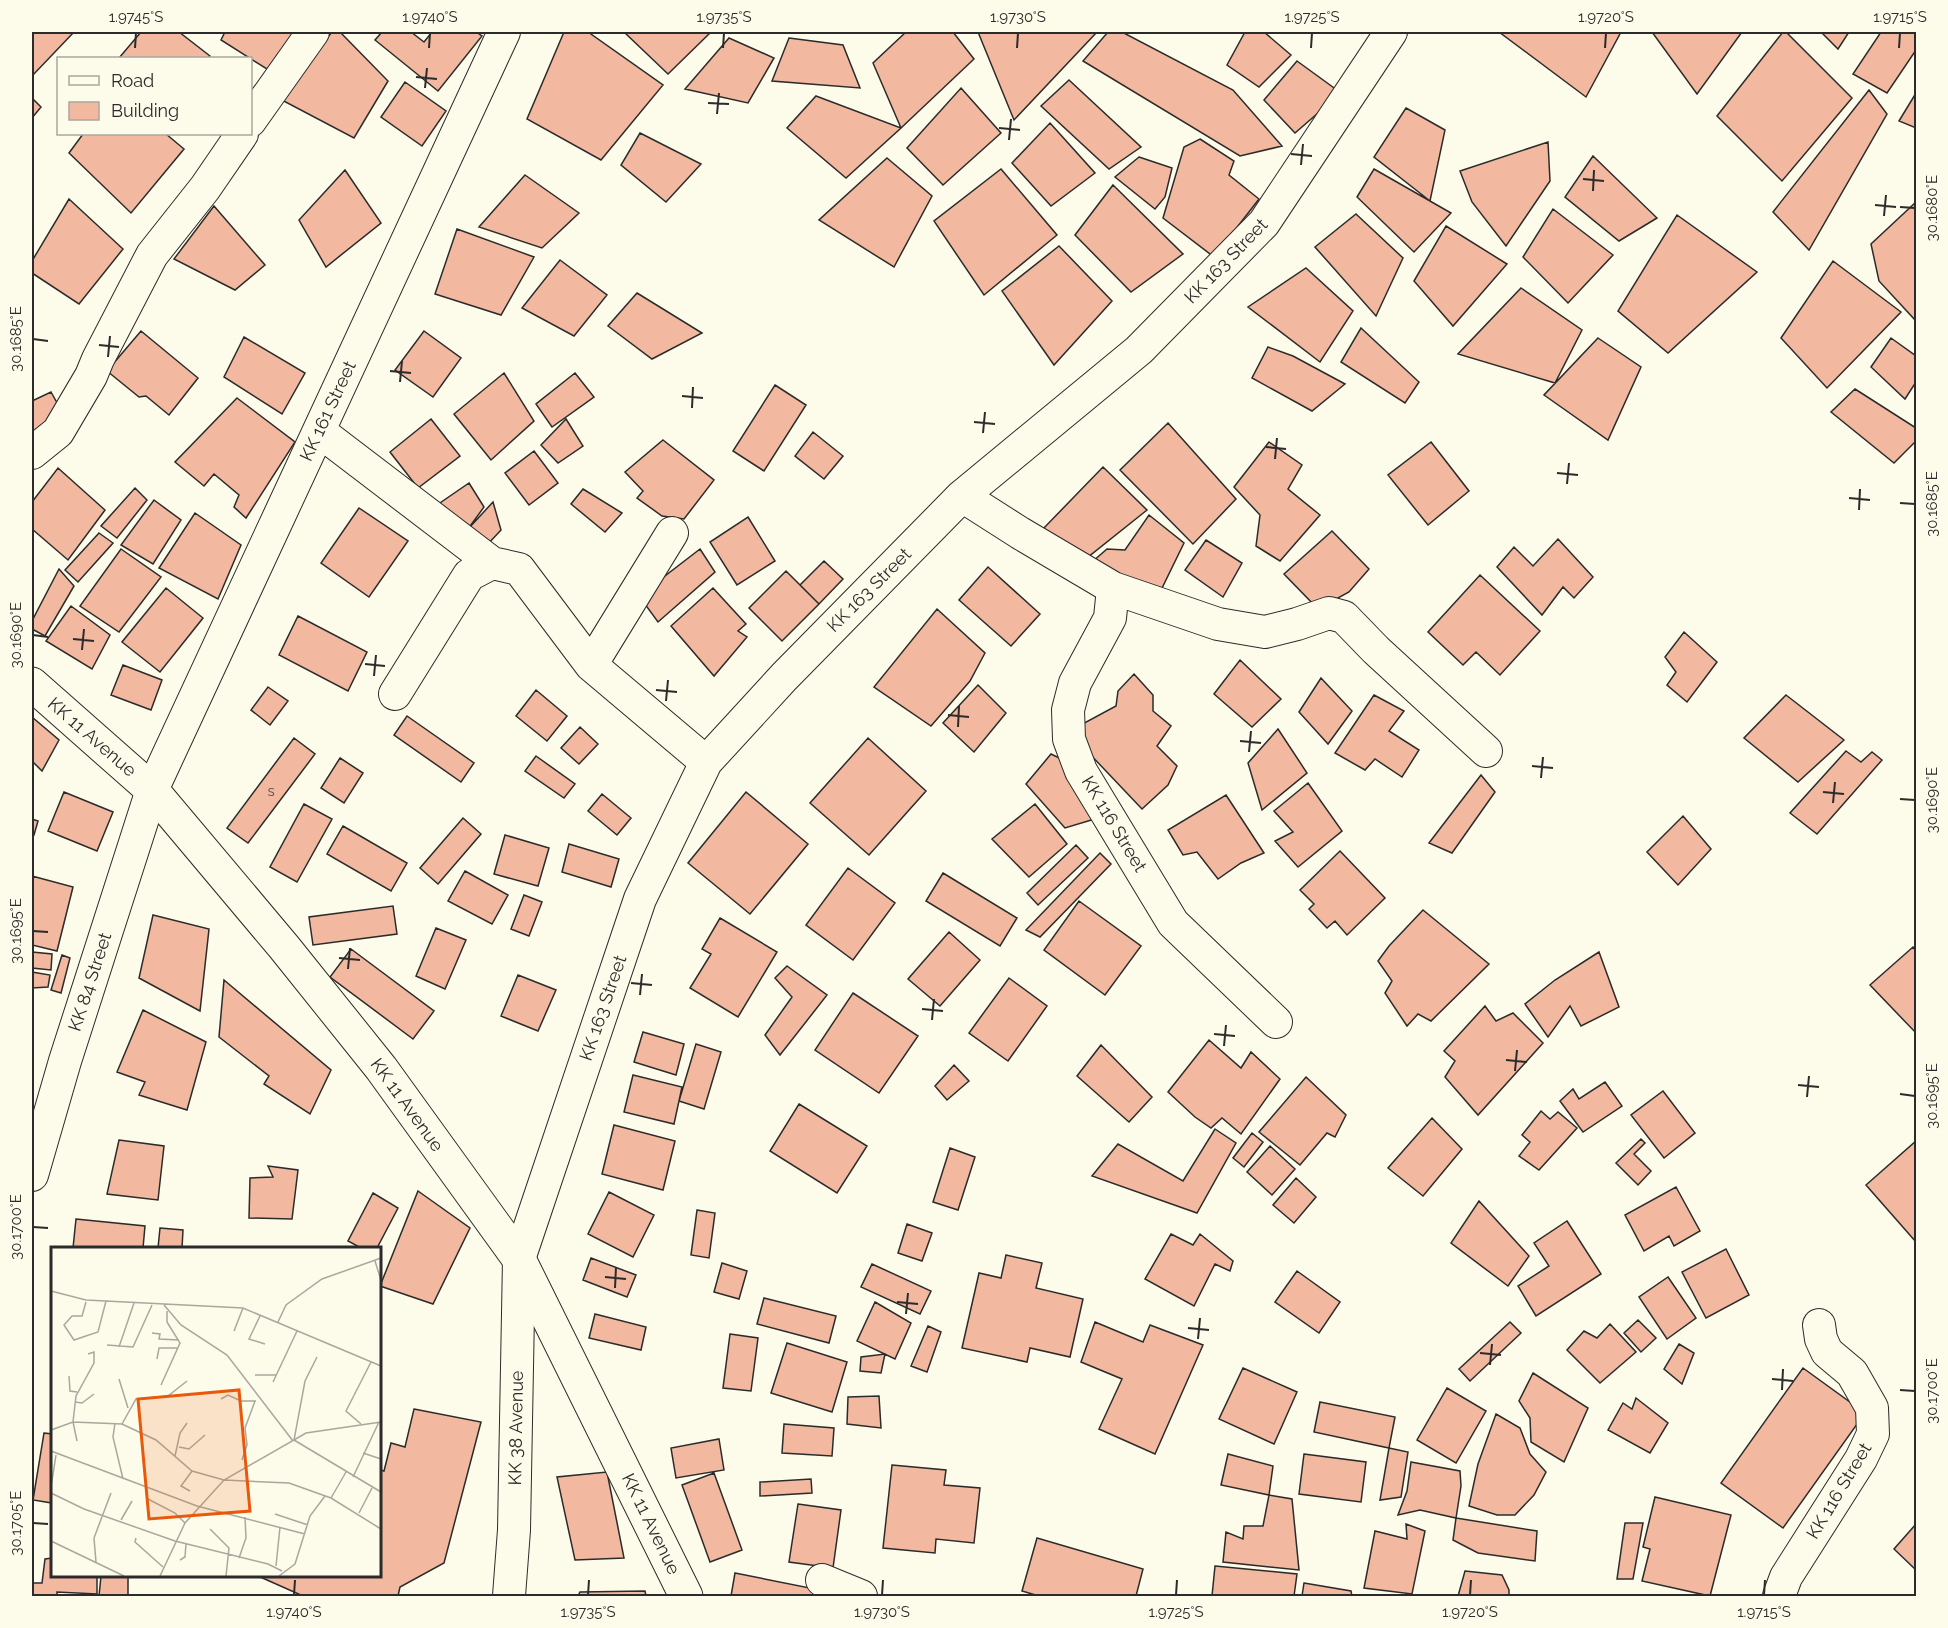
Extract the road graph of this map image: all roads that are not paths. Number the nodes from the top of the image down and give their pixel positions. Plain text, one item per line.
1 (313, 32) edge
2 (504, 32) edge
3 (1391, 32) edge
4 (252, 118) edge
5 (241, 135) edge
6 (319, 431) junction
7 (32, 453) edge
8 (962, 496) junction
9 (672, 532) dead end
10 (492, 563) junction
11 (1113, 588) junction
12 (591, 664) junction
13 (32, 684) edge
14 (395, 694) dead end
15 (1486, 751) dead end
16 (706, 762) junction
17 (152, 790) junction
18 (1276, 1022) dead end
19 (32, 1175) edge
20 (519, 1259) junction
21 (1819, 1325) dead end
22 (822, 1580) dead end
23 (509, 1596) edge
24 (686, 1596) edge
25 (861, 1596) edge
26 (1779, 1596) edge

1 - 4 street
2 - 6 street, KK 161 Street
3 - 8 street, KK 163 Street
5 - 7 street
6 - 10 street
6 - 17 street, KK 161 Street
8 - 11 street
8 - 16 street, KK 163 Street
9 - 12 street
10 - 12 street
10 - 14 street
11 - 15 street
11 - 18 street, KK 116 Street
12 - 16 street
13 - 17 main road, KK 11 Avenue
16 - 20 street, KK 163 Street
17 - 19 street, KK 84 Street
17 - 20 main road, KK 11 Avenue
20 - 23 street, KK 38 Avenue
20 - 24 main road, KK 11 Avenue
21 - 26 street, KK 116 Street
22 - 25 street

